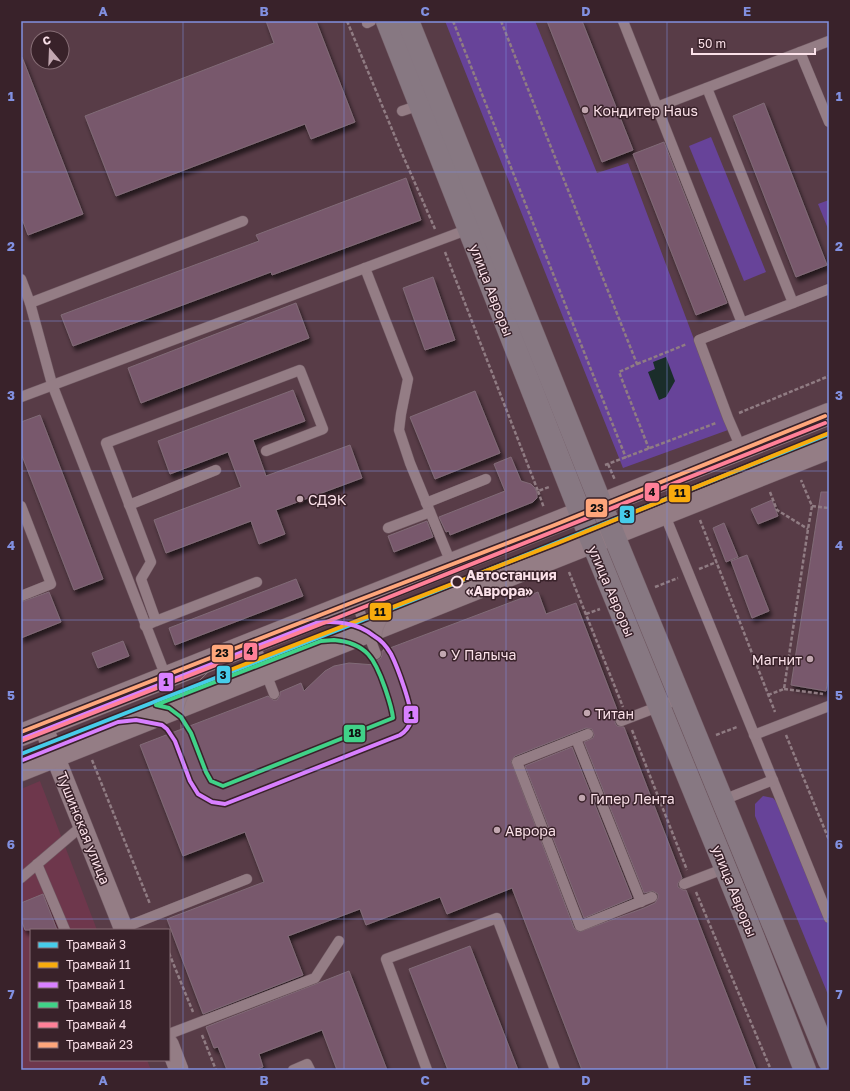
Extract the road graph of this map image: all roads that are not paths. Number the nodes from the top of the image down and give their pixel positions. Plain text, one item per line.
1 (408, 21) edge
2 (623, 21) edge
3 (375, 22) edge
4 (829, 41) edge
5 (800, 52) junction
6 (707, 88) junction
7 (657, 107) junction
8 (829, 122) edge
9 (243, 221) dead end
10 (468, 229) junction
11 (366, 268) junction
12 (21, 279) edge
13 (829, 289) edge
14 (30, 303) junction
15 (792, 303) junction
16 (742, 323) junction
17 (52, 384) junction
18 (21, 397) edge
19 (829, 414) edge
20 (741, 448) junction
21 (829, 448) edge
22 (266, 451) dead end
23 (216, 470) dead end
24 (486, 479) dead end
25 (601, 504) junction
26 (129, 505) junction
27 (21, 506) edge
28 (428, 507) junction
29 (580, 512) junction
30 (664, 513) junction
31 (388, 528) dead end
32 (614, 534) junction
33 (592, 543) junction
34 (451, 564) junction
35 (257, 582) dead end
36 (21, 596) edge
37 (356, 602) junction
38 (156, 621) junction
39 (145, 626) junction
40 (368, 632) junction
41 (254, 642) junction
42 (376, 654) dead end
43 (266, 673) junction
44 (166, 677) junction
45 (274, 694) dead end
46 (681, 698) junction
47 (660, 706) junction
48 (829, 706) edge
49 (624, 720) road end
50 (43, 726) junction
51 (588, 734) dead end
52 (21, 735) edge
53 (754, 735) junction
54 (576, 739) junction
55 (55, 756) junction
56 (21, 770) edge
57 (773, 780) junction
58 (723, 800) junction
59 (83, 826) junction
60 (37, 864) junction
61 (726, 868) junction
62 (21, 878) edge
63 (248, 879) dead end
64 (688, 883) road end
65 (652, 897) dead end
66 (641, 902) junction
67 (829, 918) edge
68 (65, 929) edge
69 (123, 929) edge
70 (339, 941) dead end
71 (170, 1034) edge
72 (170, 1047) edge
73 (829, 1061) edge
74 (179, 1070) edge
75 (293, 1070) edge
76 (310, 1070) edge
77 (427, 1070) edge
78 (555, 1070) edge
79 (805, 1070) edge

1 - 25 main road, улица Авроры
2 - 7 lane
3 - 10 main road, улица Авроры
4 - 5 lane
5 - 6 lane
5 - 8 lane
6 - 7 lane
6 - 15 lane
7 - 16 lane
9 - 14 lane
10 - 11 lane
10 - 29 main road, улица Авроры
11 - 17 lane
11 - 28 lane
12 - 14 lane
13 - 15 lane
14 - 17 lane
15 - 16 lane
16 - 20 lane
17 - 18 lane
17 - 39 lane
19 - 20 main road
20 - 25 main road
21 - 30 main road
22 - 26 lane
23 - 26 lane
24 - 28 lane
25 - 29 main road
25 - 32 main road, улица Авроры
26 - 38 lane
27 - 36 lane
28 - 31 lane
28 - 34 lane
29 - 33 main road, улица Авроры
29 - 34 main road
30 - 32 main road
30 - 53 lane
32 - 33 main road
32 - 46 main road, улица Авроры
33 - 40 main road
33 - 47 main road, улица Авроры
34 - 37 main road
35 - 38 lane
37 - 40 lane
37 - 41 main road
38 - 39 lane
39 - 44 lane
40 - 42 lane
40 - 43 main road
41 - 43 lane
41 - 44 main road
43 - 45 lane
43 - 55 main road
44 - 50 main road
46 - 47 lane
46 - 58 main road, улица Авроры
47 - 49 lane
47 - 61 main road, улица Авроры
48 - 53 lane
50 - 52 main road
50 - 55 street, Тушинская улица
51 - 54 lane
53 - 57 lane
54 - 66 lane
54 - 66 lane
55 - 56 main road
55 - 59 street, Тушинская улица
57 - 58 lane
57 - 67 lane
58 - 73 main road, улица Авроры
59 - 60 lane
59 - 69 street, Тушинская улица
60 - 62 lane
60 - 68 lane
61 - 64 lane
61 - 79 main road, улица Авроры
63 - 69 lane
65 - 66 lane
70 - 71 lane
72 - 74 street
75 - 76 lane
77 - 78 lane

